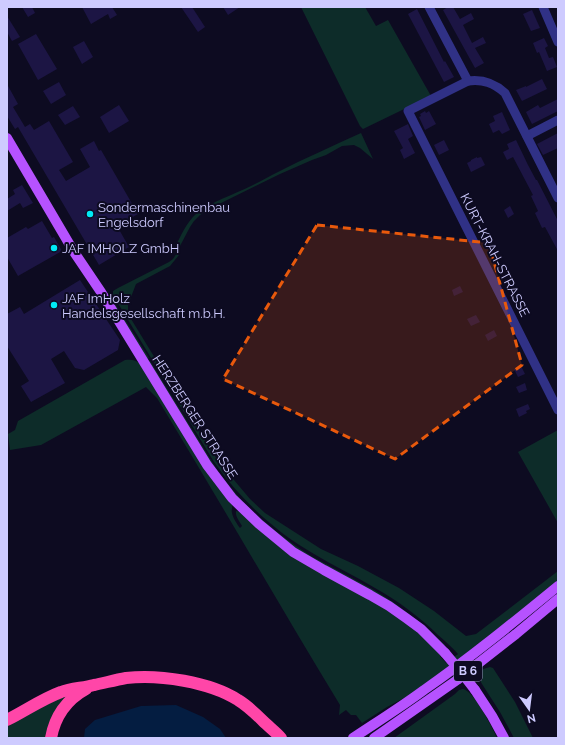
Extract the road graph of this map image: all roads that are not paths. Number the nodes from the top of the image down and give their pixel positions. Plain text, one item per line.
1 (429, 7) edge
2 (543, 7) edge
3 (558, 42) edge
4 (468, 81) junction
5 (558, 120) edge
6 (527, 136) junction
7 (7, 138) edge
8 (558, 198) edge
9 (558, 410) edge
10 (558, 586) edge
11 (558, 599) edge
12 (92, 686) junction
13 (7, 720) edge
14 (264, 722) junction
15 (51, 738) edge
16 (271, 738) edge
17 (281, 738) edge
18 (353, 738) edge
19 (374, 738) edge
20 (504, 738) edge

1 - 4 street
2 - 3 street
4 - 6 street
4 - 9 street, KURT-KRAH-STRASSE
5 - 6 street
6 - 8 street
7 - 20 main road, HERZBERGER STRASSE, bridge
10 - 18 main road, B 6
11 - 19 main road, B 6
12 - 13 highway
12 - 14 highway
12 - 15 highway
14 - 16 highway
14 - 17 highway

